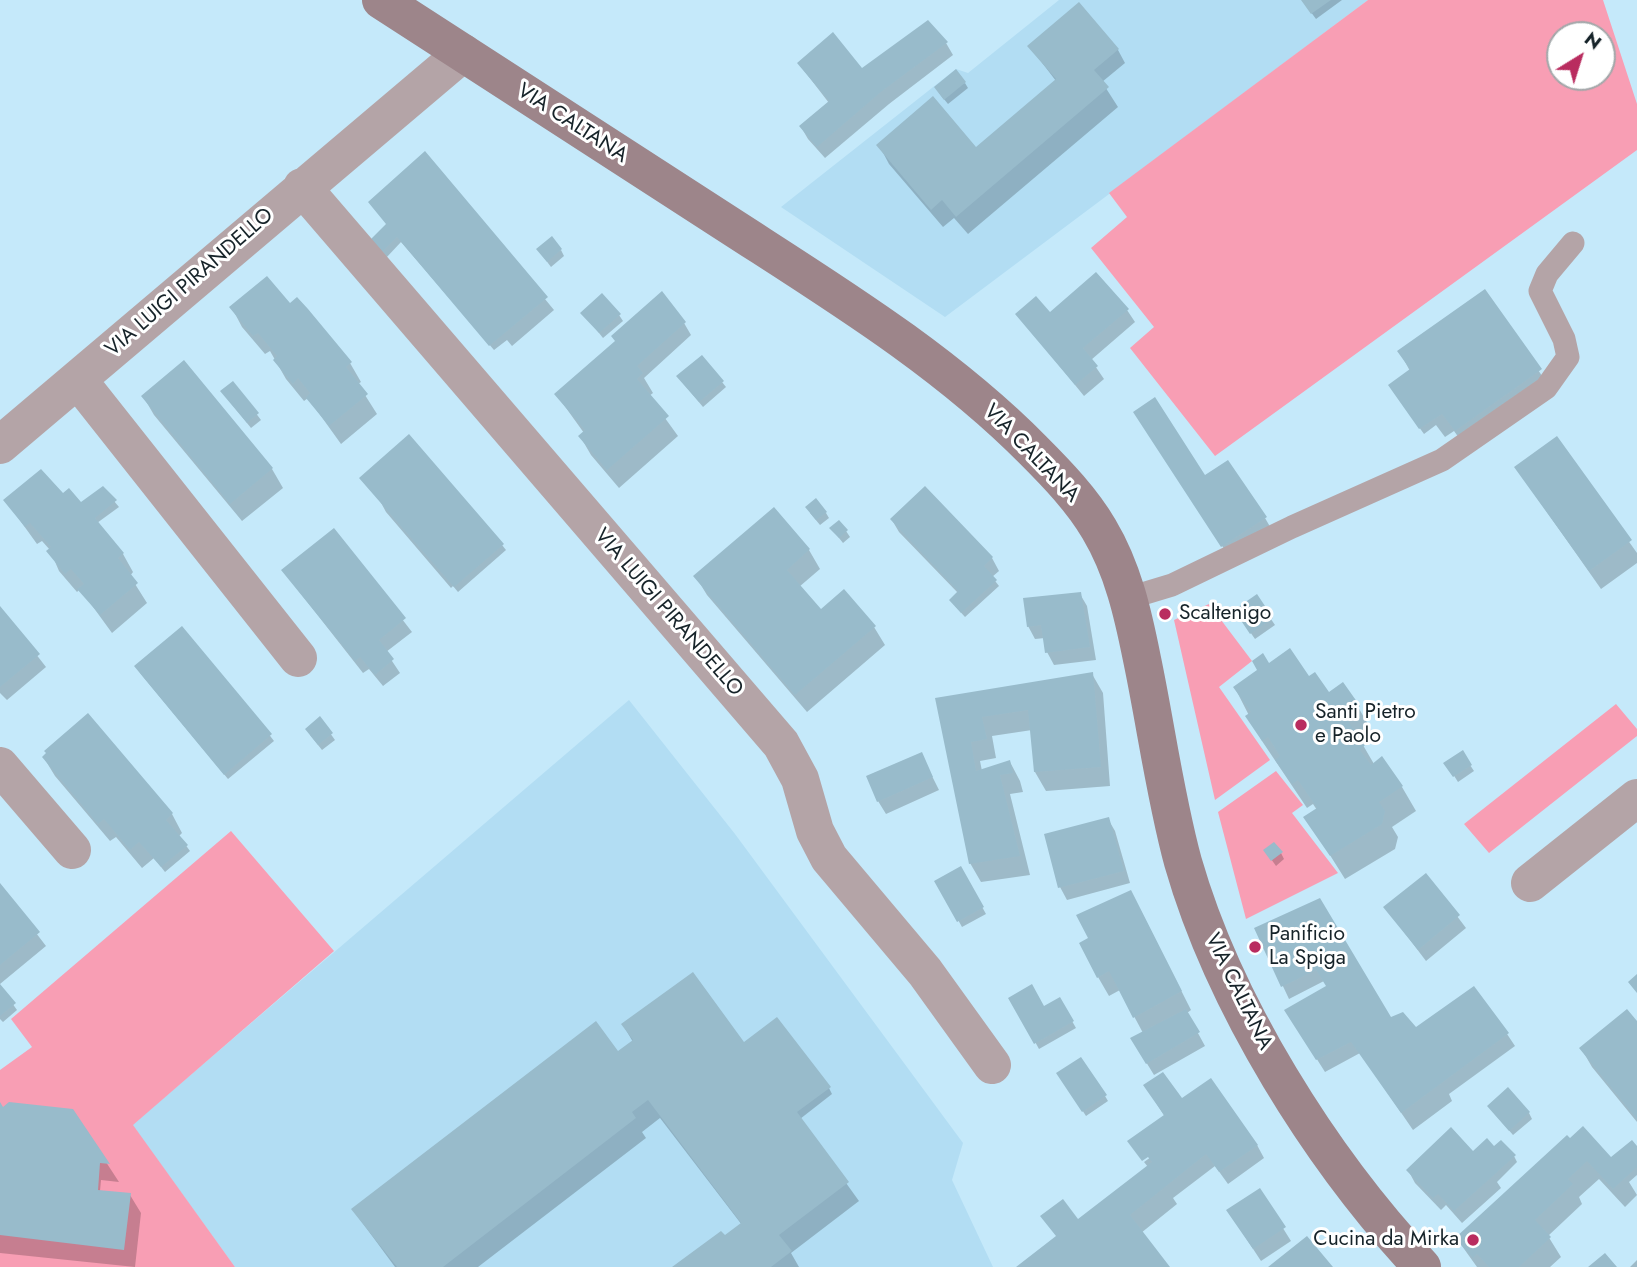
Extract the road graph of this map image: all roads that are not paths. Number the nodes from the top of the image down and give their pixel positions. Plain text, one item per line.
1 (382, 0) edge
2 (463, 53) junction
3 (302, 187) junction
4 (1573, 243) dead end
5 (78, 380) junction
6 (0, 445) edge
7 (1129, 598) junction
8 (298, 658) dead end
9 (0, 766) edge
10 (1637, 798) edge
11 (72, 850) dead end
12 (1530, 883) dead end
13 (992, 1065) dead end
14 (1422, 1267) edge

1 - 2 main road, VIA CALTANA
2 - 3 street, VIA LUIGI PIRANDELLO
2 - 7 main road, VIA CALTANA
3 - 5 street, VIA LUIGI PIRANDELLO
3 - 13 street, VIA LUIGI PIRANDELLO
4 - 7 lane
5 - 6 street, VIA LUIGI PIRANDELLO
5 - 8 street
7 - 14 main road, VIA CALTANA
9 - 11 street
10 - 12 street

